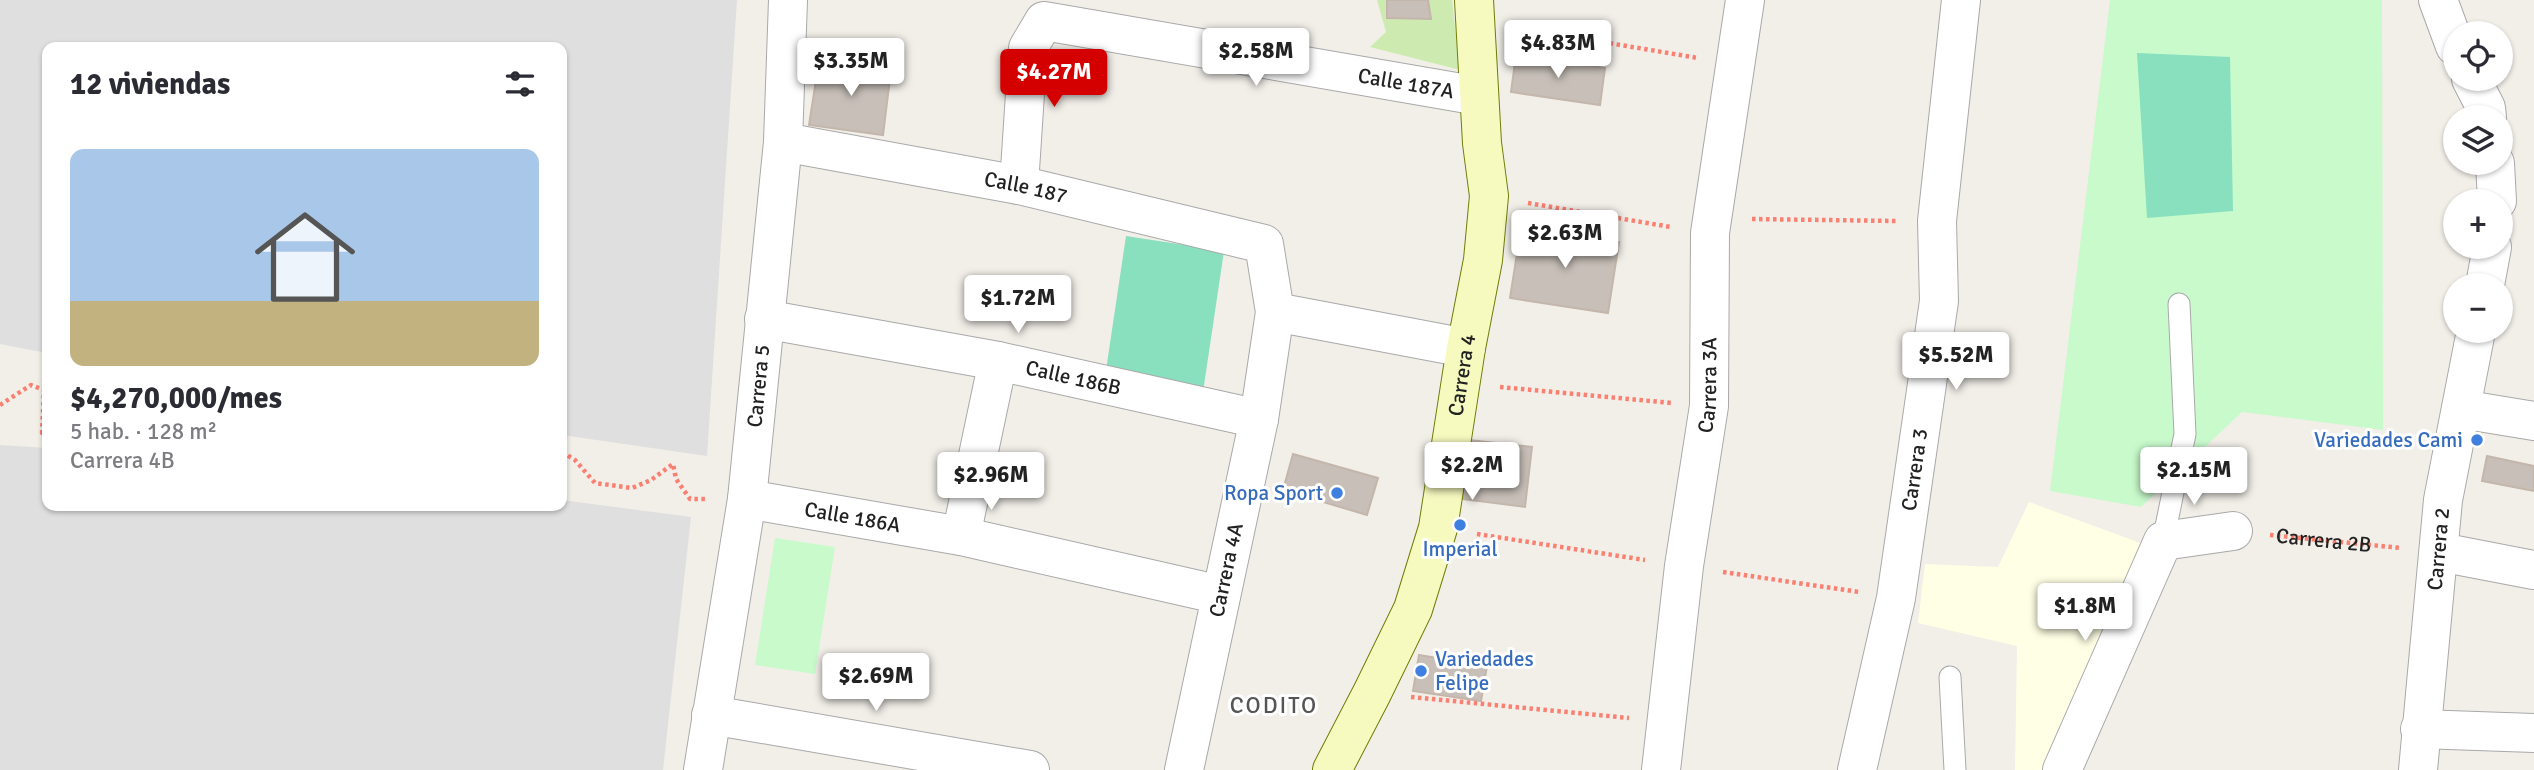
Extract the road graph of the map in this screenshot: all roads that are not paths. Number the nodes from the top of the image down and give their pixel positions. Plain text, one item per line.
1 (789, 0) edge
2 (1745, 0) edge
3 (1961, 0) edge
4 (2438, 0) edge
5 (1474, 10) edge
6 (2446, 21) edge
7 (1479, 96) junction
8 (783, 142) junction
9 (1019, 185) junction
10 (1264, 244) joint
11 (2179, 304) dead end
12 (1275, 312) junction
13 (764, 319) junction
14 (2474, 343) edge
15 (998, 361) junction
16 (1463, 366) junction
17 (2461, 409) junction
18 (1259, 419) junction
19 (2534, 422) edge
20 (747, 499) junction
21 (2233, 531) road end
22 (961, 536) junction
23 (2163, 541) junction
24 (2440, 552) junction
25 (2534, 570) edge
26 (1221, 594) junction
27 (1950, 677) dead end
28 (711, 715) junction
29 (2420, 729) junction
30 (2534, 733) edge
31 (703, 770) edge
32 (1030, 770) edge
33 (1184, 770) edge
34 (1332, 770) edge
35 (1661, 770) edge
36 (1857, 770) edge
37 (1955, 770) edge
38 (2062, 770) edge
39 (2418, 770) edge

1 - 8 street, Carrera 5
2 - 35 street, Carrera 3A
3 - 36 street, Carrera 3
4 - 6 street
5 - 7 street, Carrera 4
7 - 9 street, Calle 187A
7 - 16 street, Carrera 4
8 - 9 street, Calle 187
8 - 13 street, Carrera 5
9 - 10 street, Calle 187
10 - 12 street, Carrera 4A
11 - 23 lane
12 - 16 street
12 - 18 street, Carrera 4A
13 - 15 street, Calle 186B
13 - 20 street, Carrera 5
14 - 17 street, Carrera 2
15 - 18 street, Calle 186B
15 - 22 street
16 - 34 street, Carrera 4
17 - 19 street
17 - 24 street, Carrera 2
18 - 26 street, Carrera 4A
20 - 22 street, Calle 186A
20 - 28 street, Carrera 5
21 - 23 street
22 - 26 street, Calle 186A
23 - 38 street
24 - 25 street
24 - 29 street, Carrera 2
26 - 33 street, Carrera 4A
27 - 37 lane
28 - 31 street, Carrera 5
28 - 32 street
29 - 30 street
29 - 39 street, Carrera 2

